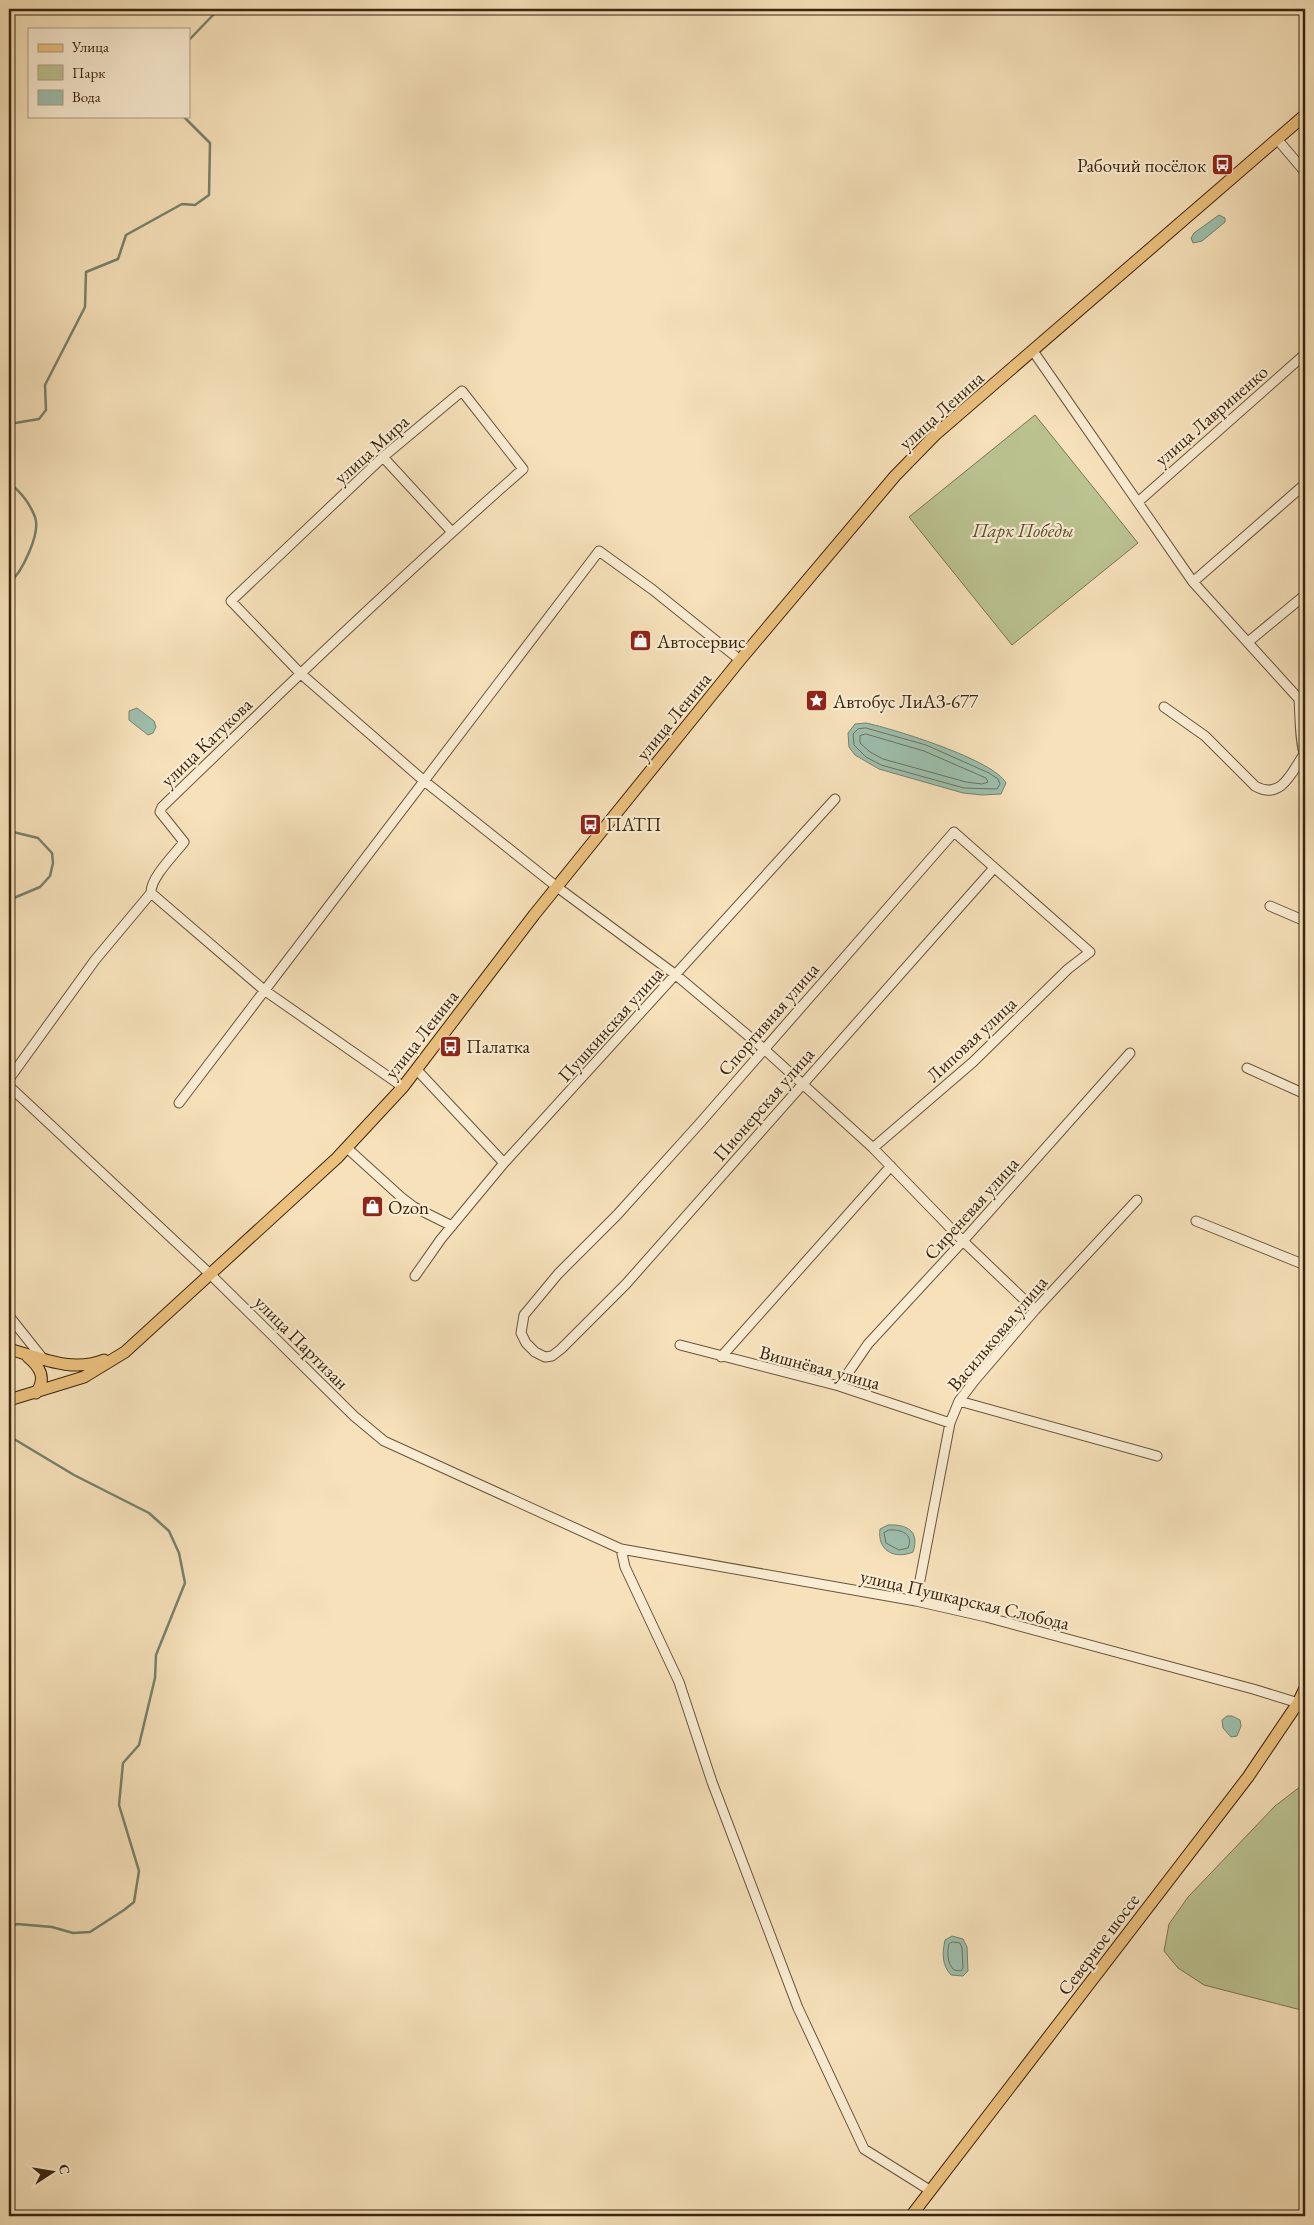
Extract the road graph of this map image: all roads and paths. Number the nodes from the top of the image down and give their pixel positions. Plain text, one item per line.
1 (1305, 116) edge
2 (1277, 139) junction
3 (1305, 172) edge
4 (1033, 351) junction
5 (1305, 354) edge
6 (383, 457) junction
7 (523, 469) joint
8 (1305, 484) edge
9 (1138, 502) junction
10 (452, 532) junction
11 (1193, 582) junction
12 (1305, 595) edge
13 (1248, 642) junction
14 (740, 660) junction
15 (300, 673) junction
16 (1164, 707) dead end
17 (1305, 754) edge
18 (423, 780) junction
19 (835, 799) dead end
20 (994, 868) junction
21 (557, 886) junction
22 (151, 893) junction
23 (1270, 906) dead end
24 (1305, 921) edge
25 (1090, 952) joint
26 (676, 975) junction
27 (264, 990) junction
28 (764, 1049) junction
29 (1130, 1054) dead end
30 (1247, 1068) dead end
31 (416, 1070) junction
32 (9, 1079) edge
33 (803, 1084) junction
34 (9, 1086) edge
35 (403, 1087) junction
36 (1305, 1094) edge
37 (179, 1103) dead end
38 (347, 1148) junction
39 (873, 1148) junction
40 (504, 1163) junction
41 (891, 1166) junction
42 (1138, 1200) dead end
43 (1196, 1221) dead end
44 (452, 1226) junction
45 (963, 1241) junction
46 (1305, 1265) edge
47 (210, 1274) junction
48 (415, 1276) dead end
49 (1035, 1310) junction
50 (9, 1316) edge
51 (680, 1346) dead end
52 (9, 1349) edge
53 (125, 1352) junction
54 (24, 1353) junction
55 (552, 1356) joint
56 (720, 1357) junction
57 (44, 1360) junction
58 (839, 1386) junction
59 (36, 1393) junction
60 (9, 1400) edge
61 (959, 1401) junction
62 (950, 1424) junction
63 (1157, 1456) dead end
64 (621, 1549) junction
65 (916, 1602) junction
66 (1305, 1688) edge
67 (1301, 1704) edge
68 (931, 2191) junction
69 (911, 2216) edge

1 - 2 main road, улица Ленина
2 - 3 street
2 - 4 main road, улица Ленина
4 - 9 street
4 - 14 main road, улица Ленина
5 - 9 street, улица Лавриненко
6 - 7 street, улица Мира
6 - 10 street
6 - 15 street, улица Мира
7 - 10 street, улица Катукова
8 - 11 street
9 - 11 street
10 - 15 street, улица Катукова
11 - 13 street
12 - 13 street
13 - 17 street
14 - 18 street
14 - 21 main road, улица Ленина
15 - 18 street
15 - 22 street, улица Катукова
16 - 17 street
18 - 21 street
18 - 27 street
19 - 26 street, Пушкинская улица
20 - 25 street, Спортивная улица
20 - 28 street, Спортивная улица
20 - 33 street, Пионерская улица
21 - 26 street
21 - 31 main road, улица Ленина
22 - 27 street
22 - 32 street, улица Катукова
23 - 24 street
25 - 39 street, Липовая улица
26 - 28 street
26 - 40 street, Пушкинская улица
27 - 35 street
27 - 37 street
28 - 33 street
28 - 55 street, Спортивная улица
29 - 45 street, Сиреневая улица
30 - 36 street
31 - 35 main road, улица Ленина
31 - 40 street
33 - 39 street
33 - 55 street, Пионерская улица
34 - 47 street, улица Партизан
35 - 38 main road, улица Ленина
38 - 44 street
38 - 47 main road, улица Ленина
39 - 41 street
40 - 44 street, Пушкинская улица
41 - 45 street
41 - 56 street
42 - 49 street, Васильковая улица
43 - 46 street
44 - 48 street, Пушкинская улица
45 - 49 street
45 - 58 street, Сиреневая улица
47 - 53 main road, улица Ленина
47 - 64 street, улица Партизан
49 - 61 street, Васильковая улица
50 - 57 street
51 - 56 street, Вишнёвая улица
52 - 54 main road
53 - 57 main road
53 - 59 main road
54 - 57 main road
54 - 59 main road
56 - 58 street, Вишнёвая улица
58 - 62 street, Вишнёвая улица
59 - 60 main road
61 - 62 street, Васильковая улица
61 - 63 street
62 - 65 street, Васильковая улица
64 - 65 street, улица Пушкарская Слобода
64 - 68 street
65 - 67 street, улица Пушкарская Слобода
66 - 67 main road, Северное шоссе
67 - 68 main road, Северное шоссе
68 - 69 main road, Северное шоссе

